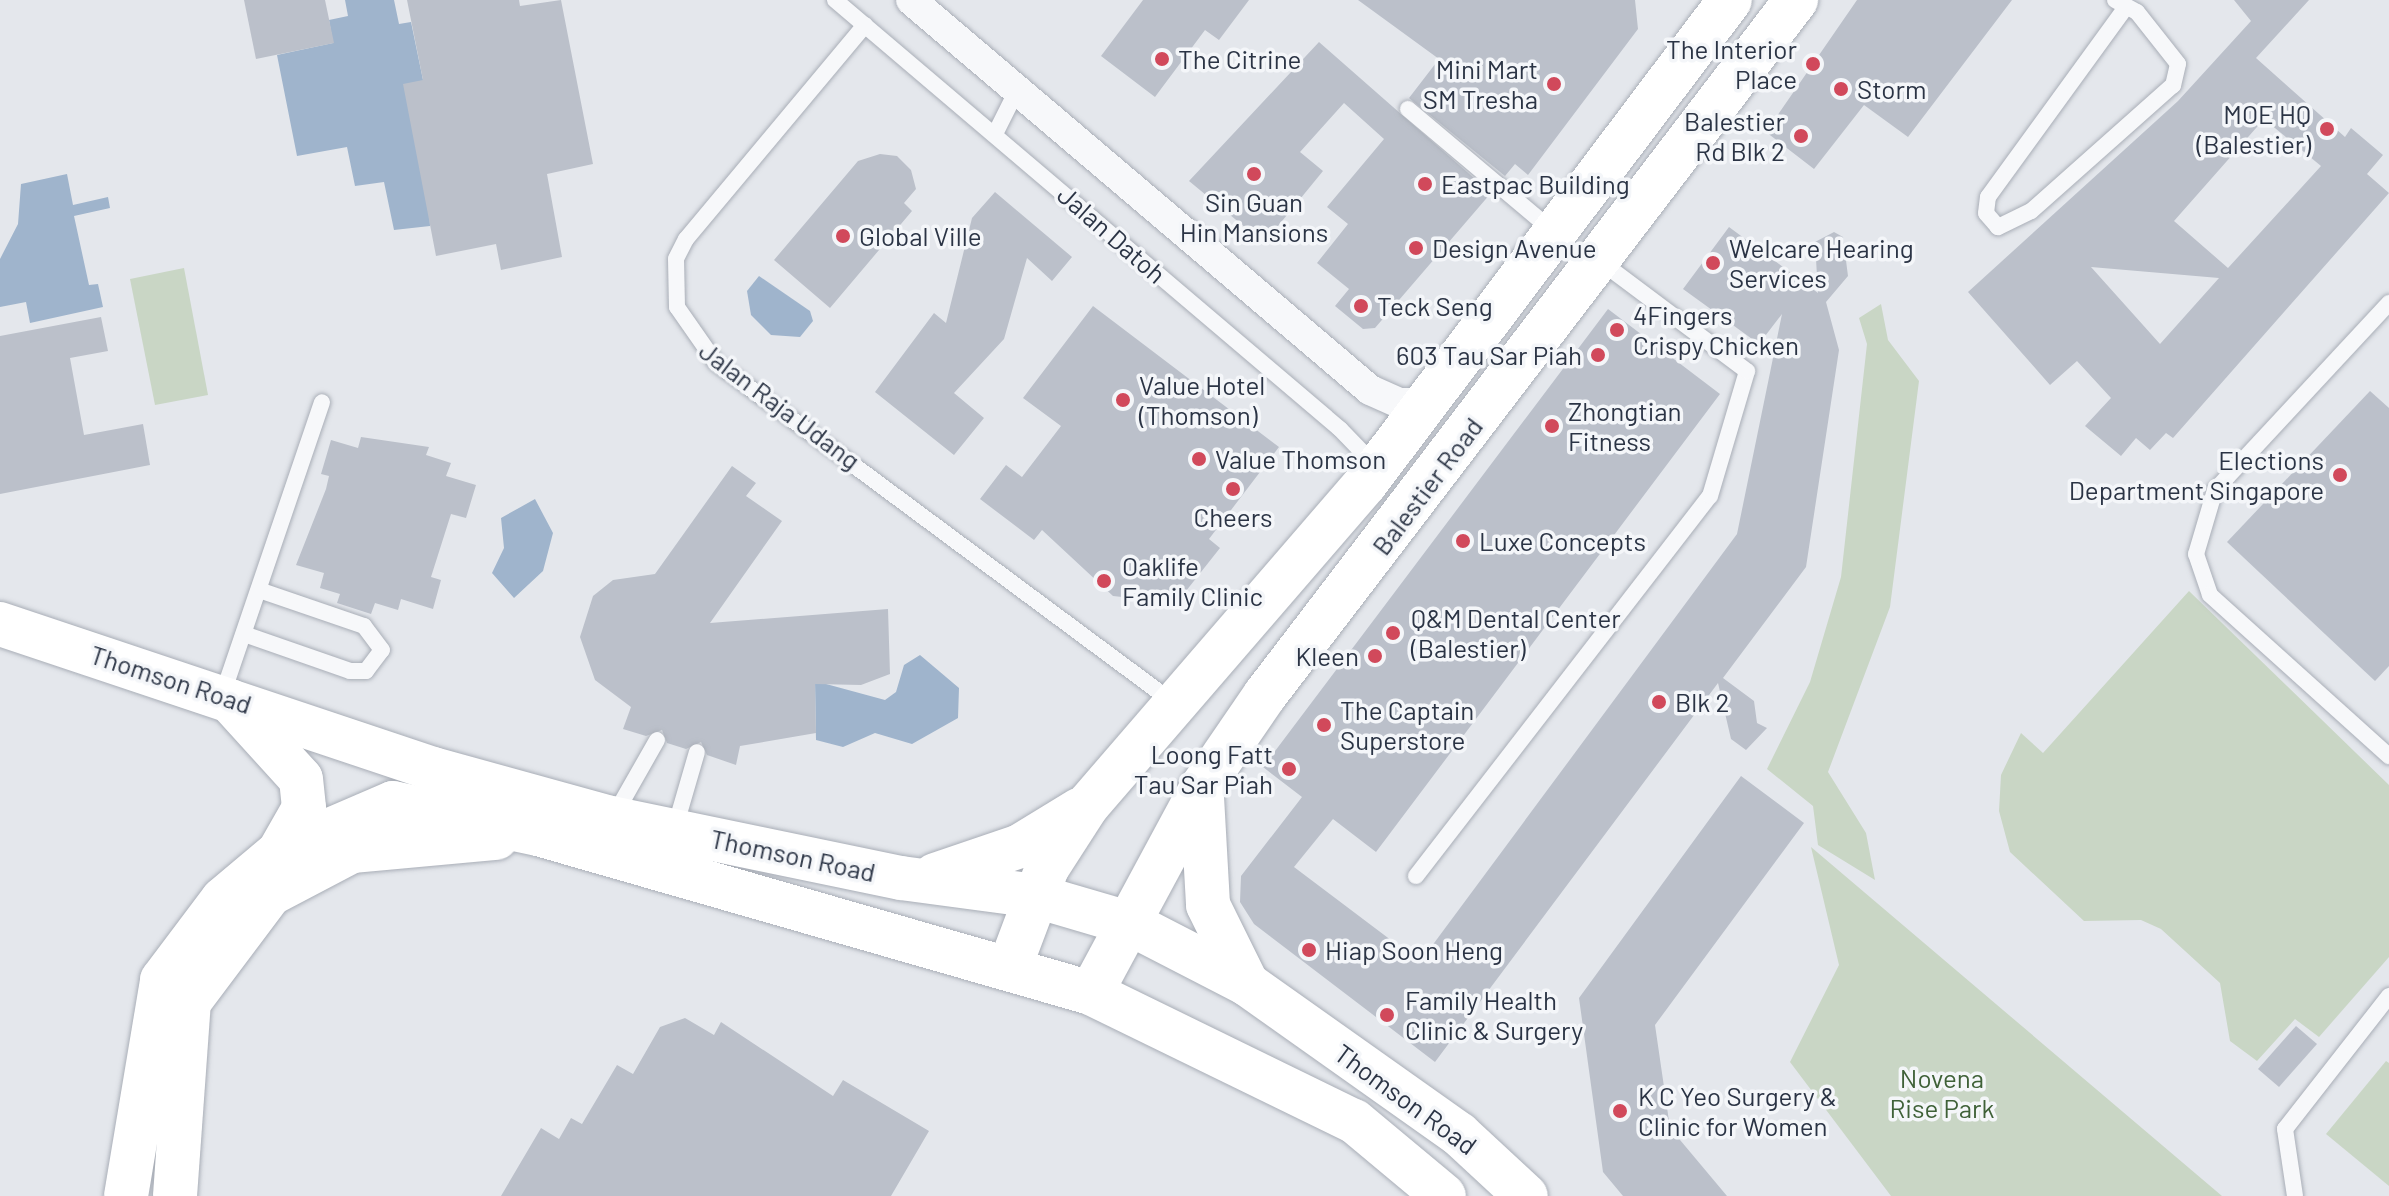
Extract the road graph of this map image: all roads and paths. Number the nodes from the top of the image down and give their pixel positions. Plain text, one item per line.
1 (835, 0) edge
2 (911, 0) edge
3 (1796, 0) edge
4 (1723, 2) edge
5 (2119, 5) edge
6 (865, 25) junction
7 (1765, 40) junction
8 (1017, 90) junction
9 (1408, 109) dead end
10 (996, 132) junction
11 (1558, 234) junction
12 (1599, 260) junction
13 (2389, 303) edge
14 (322, 402) dead end
15 (1427, 403) junction
16 (1365, 484) junction
17 (259, 590) junction
18 (0, 624) edge
19 (244, 634) junction
20 (223, 693) junction
21 (1174, 703) junction
22 (657, 740) dead end
23 (697, 752) dead end
24 (2389, 756) edge
25 (1202, 787) junction
26 (1087, 806) junction
27 (611, 818) junction
28 (674, 831) junction
29 (538, 834) junction
30 (279, 852) junction
31 (1416, 876) dead end
32 (901, 878) junction
33 (1036, 896) junction
34 (1131, 924) junction
35 (1009, 969) junction
36 (1254, 990) junction
37 (1091, 993) junction
38 (2389, 996) edge
39 (1289, 1091) junction
40 (134, 1182) edge
41 (175, 1196) edge
42 (1444, 1196) edge
43 (1526, 1196) edge
44 (2295, 1196) edge

1 - 6 lane, Jalan Datoh
2 - 8 street, Jalan Datoh
3 - 7 main road, Balestier Road
4 - 7 street
4 - 11 main road, Balestier Road
5 - 5 lane
6 - 10 lane, Jalan Datoh
6 - 21 lane, Jalan Raja Udang
7 - 12 main road, Balestier Road
8 - 10 lane
8 - 15 street, Jalan Datoh
9 - 11 lane
10 - 16 lane, Jalan Datoh
11 - 15 main road, Balestier Road
12 - 25 main road, Balestier Road
12 - 31 lane
13 - 24 lane
14 - 17 lane
15 - 16 main road, Balestier Road
16 - 21 main road, Balestier Road
17 - 19 lane
17 - 19 lane
18 - 20 main road, Thomson Road
19 - 20 lane
20 - 27 main road, Thomson Road
20 - 30 main road
21 - 26 main road, Balestier Road
22 - 27 lane
23 - 28 lane
25 - 34 main road, Balestier Road
25 - 36 main road
26 - 32 main road
26 - 33 main road, Balestier Road
27 - 28 main road, Thomson Road
28 - 32 main road, Thomson Road
29 - 30 main road, Thomson Road
29 - 35 main road, Thomson Road
29 - 41 main road
30 - 40 main road, Thomson Road
32 - 33 main road, Thomson Road
33 - 34 main road, Thomson Road
33 - 35 main road, Balestier Road
34 - 36 main road, Thomson Road
34 - 37 main road, Balestier Road
35 - 37 main road, Thomson Road
36 - 39 main road
36 - 43 main road, Thomson Road
37 - 39 main road, Thomson Road
38 - 44 lane
39 - 42 main road, Thomson Road

